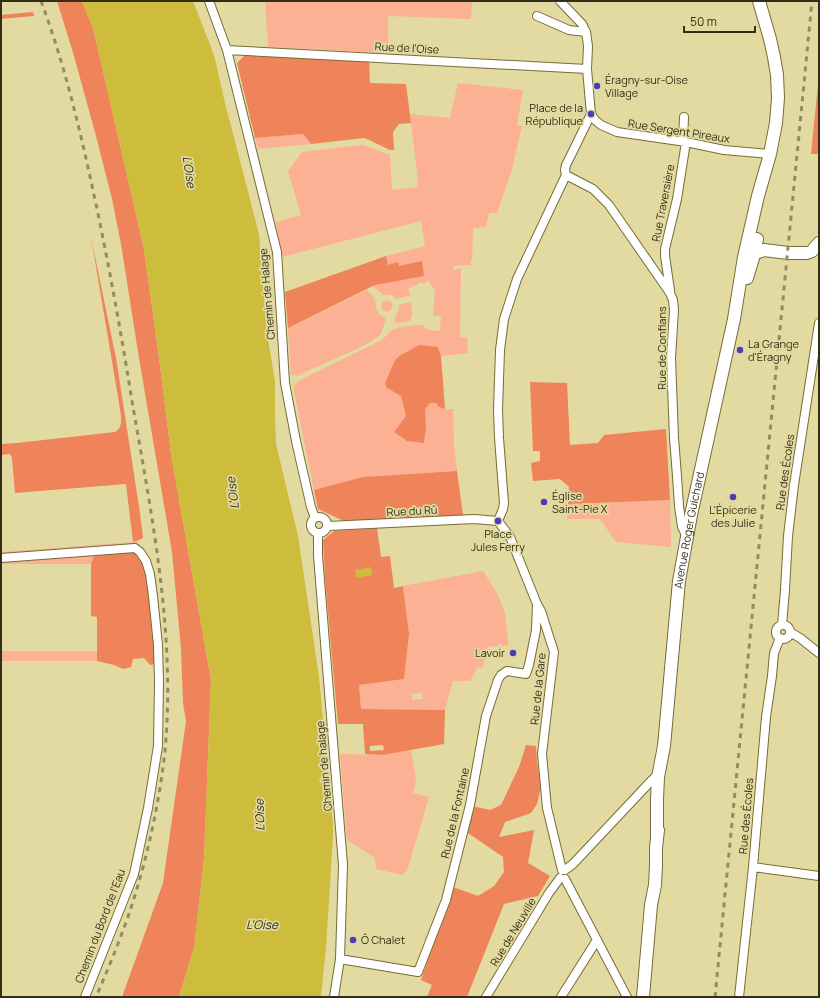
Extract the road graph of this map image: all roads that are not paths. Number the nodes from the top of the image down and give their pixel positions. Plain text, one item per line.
1 (209, 1) edge
2 (560, 1) edge
3 (755, 1) edge
4 (759, 1) edge
5 (537, 16) dead end
6 (763, 16) junction
7 (586, 32) junction
8 (227, 50) junction
9 (587, 69) junction
10 (590, 114) junction
11 (684, 117) dead end
12 (685, 142) junction
13 (770, 154) junction
14 (566, 175) junction
15 (819, 243) edge
16 (754, 248) junction
17 (670, 293) junction
18 (819, 323) edge
19 (315, 518) junction
20 (498, 521) junction
21 (328, 526) junction
22 (318, 533) junction
23 (687, 537) junction
24 (1, 558) edge
25 (537, 604) junction
26 (782, 625) junction
27 (790, 632) junction
28 (780, 638) junction
29 (819, 652) edge
30 (664, 746) junction
31 (658, 778) junction
32 (662, 798) junction
33 (656, 843) junction
34 (753, 866) junction
35 (564, 870) junction
36 (819, 876) edge
37 (562, 879) junction
38 (597, 940) junction
39 (340, 959) junction
40 (84, 997) edge
41 (334, 997) edge
42 (486, 997) edge
43 (561, 997) edge
44 (627, 997) edge
45 (643, 997) edge
46 (739, 997) edge

1 - 8 street, Chemin de Halage
2 - 7 street
3 - 6 main road, Avenue Roger Guichard
4 - 6 main road, Avenue Roger Guichard
5 - 7 street
6 - 13 main road, Avenue Roger Guichard
7 - 9 street
8 - 9 street, Rue de l'Oise
8 - 19 street, Chemin de Halage
9 - 10 street
10 - 12 street, Rue Sergent Pireaux
10 - 14 street
11 - 12 street, Rue Traversière
12 - 13 street, Rue Sergent Pireaux
12 - 17 street, Rue Traversière
13 - 16 main road, Avenue Roger Guichard
13 - 16 main road, Avenue Roger Guichard
14 - 17 street, Rue de Conflans
14 - 20 street
15 - 16 main road
16 - 23 main road, Avenue Roger Guichard
17 - 23 street, Rue de Conflans
18 - 26 street, Rue des Écoles
19 - 21 street
19 - 22 street
20 - 21 street, Rue du Rû
20 - 25 street, Rue de la Gare
21 - 22 street
22 - 39 street, Chemin de halage
23 - 30 main road, Avenue Roger Guichard
24 - 40 street, Chemin du Bord de l'Eau
25 - 35 street, Rue de la Gare
25 - 39 street, Rue de la Fontaine
26 - 27 street
26 - 28 street
27 - 28 street
27 - 29 street
28 - 34 street, Rue des Écoles
30 - 31 main road, Avenue Roger Guichard
30 - 32 main road, Avenue Roger Guichard
31 - 32 main road
31 - 33 main road, Avenue Roger Guichard
31 - 35 street
32 - 33 main road, Avenue Roger Guichard
33 - 45 main road, Avenue Roger Guichard
34 - 36 street
34 - 46 street, Rue des Écoles
35 - 37 street, Rue de la Gare
37 - 38 street
37 - 42 street, Rue de Neuville
38 - 43 street
38 - 44 street
39 - 41 street, Chemin de halage

